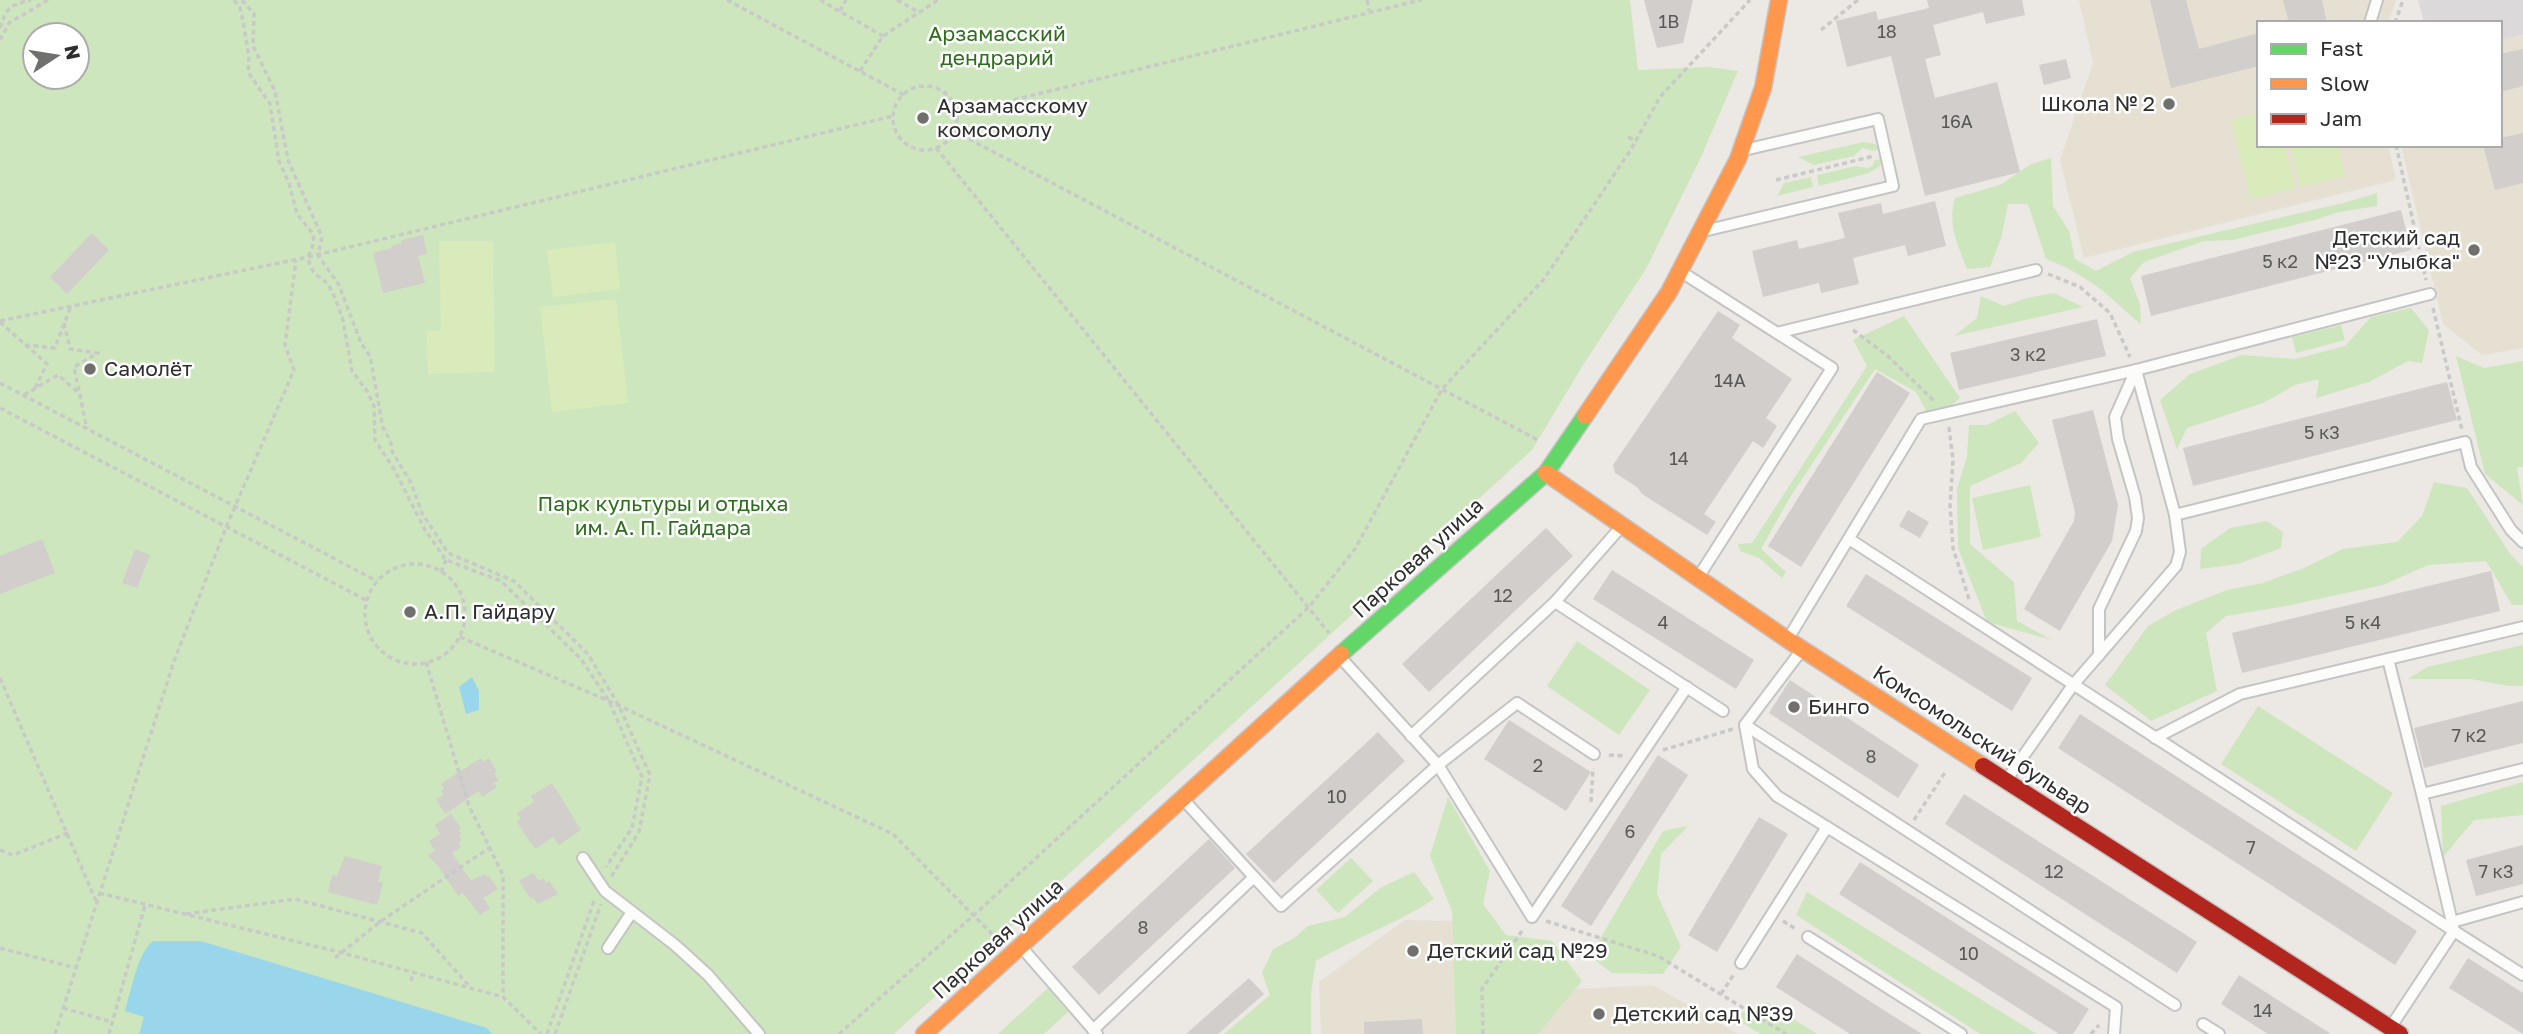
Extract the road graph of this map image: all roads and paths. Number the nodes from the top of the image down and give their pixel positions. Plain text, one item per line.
1 (31, 0) edge
2 (48, 0) edge
3 (234, 0) edge
4 (242, 0) edge
5 (727, 0) edge
6 (820, 0) edge
7 (846, 0) edge
8 (897, 0) edge
9 (938, 0) edge
10 (1367, 0) edge
11 (1421, 0) edge
12 (1749, 0) edge
13 (1779, 0) edge
14 (1858, 0) edge
15 (2376, 0) edge
16 (2403, 0) edge
17 (840, 11) junction
18 (1370, 11) junction
19 (920, 13) junction
20 (2371, 21) edge
21 (2396, 21) edge
22 (0, 28) edge
23 (1821, 30) dead end
24 (883, 36) junction
25 (0, 40) edge
26 (860, 71) junction
27 (904, 95) junction
28 (956, 114) junction
29 (893, 116) junction
30 (954, 131) junction
31 (1628, 138) dead end
32 (1636, 141) junction
33 (936, 148) junction
34 (1741, 151) junction
35 (1886, 153) junction
36 (1776, 180) dead end
37 (1702, 231) junction
38 (318, 255) junction
39 (308, 257) junction
40 (296, 260) junction
41 (2036, 270) joint
42 (1680, 271) junction
43 (2430, 294) dead end
44 (71, 306) junction
45 (1838, 318) junction
46 (0, 321) edge
47 (64, 323) junction
48 (1777, 333) junction
49 (25, 345) junction
50 (2136, 370) junction
51 (0, 383) edge
52 (35, 388) junction
53 (1442, 390) junction
54 (79, 393) junction
55 (23, 395) junction
56 (0, 408) edge
57 (1947, 413) junction
58 (87, 429) junction
59 (1538, 440) dead end
60 (1546, 473) junction
61 (236, 506) junction
62 (2175, 515) junction
63 (1623, 524) junction
64 (227, 526) junction
65 (1849, 539) junction
66 (2523, 542) edge
67 (446, 560) junction
68 (441, 572) junction
69 (1698, 577) junction
70 (377, 581) junction
71 (366, 600) junction
72 (1556, 602) junction
73 (1309, 607) junction
74 (1976, 622) junction
75 (2523, 626) edge
76 (1329, 634) dead end
77 (460, 637) junction
78 (1788, 640) junction
79 (1802, 649) junction
80 (2099, 655) junction
81 (1339, 656) junction
82 (2388, 659) junction
83 (426, 662) junction
84 (0, 678) edge
85 (2073, 685) junction
86 (1687, 687) junction
87 (610, 701) junction
88 (619, 706) junction
89 (1723, 711) dead end
90 (1745, 725) junction
91 (1411, 736) junction
92 (2155, 738) junction
93 (1594, 754) junction
94 (1638, 757) junction
95 (1438, 765) junction
96 (2523, 769) edge
97 (1946, 771) dead end
98 (2007, 780) junction
99 (2422, 794) junction
100 (1183, 798) junction
101 (1827, 827) junction
102 (1908, 831) junction
103 (68, 832) junction
104 (1589, 832) junction
105 (489, 848) junction
106 (0, 850) edge
107 (583, 858) dead end
108 (1254, 877) junction
109 (602, 887) junction
110 (99, 893) junction
111 (2523, 902) edge
112 (97, 903) junction
113 (145, 905) junction
114 (632, 912) junction
115 (184, 914) junction
116 (974, 915) junction
117 (1771, 915) junction
118 (1532, 917) junction
119 (381, 921) junction
120 (2453, 926) junction
121 (1808, 937) joint
122 (997, 938) dead end
123 (1020, 946) junction
124 (0, 948) edge
125 (608, 948) dead end
126 (339, 952) junction
127 (335, 958) dead end
128 (1741, 963) joint
129 (76, 968) junction
130 (413, 972) junction
131 (2523, 975) edge
132 (411, 981) dead end
133 (472, 989) junction
134 (1721, 994) junction
135 (503, 997) junction
136 (2175, 1005) dead end
137 (63, 1008) junction
138 (112, 1022) junction
139 (2203, 1024) dead end
140 (2395, 1031) edge
141 (1095, 1032) edge
142 (55, 1034) edge
143 (108, 1034) edge
144 (541, 1034) edge
145 (547, 1034) edge
146 (555, 1034) edge
147 (759, 1034) edge
148 (839, 1034) edge
149 (925, 1034) edge
150 (1483, 1034) edge
151 (1786, 1034) edge
152 (1961, 1034) edge
153 (2114, 1034) edge
154 (2219, 1034) edge

1 - 22 path
2 - 25 path
3 - 39 path
4 - 38 path
5 - 26 path
6 - 17 path
7 - 17 path
8 - 19 path
9 - 19 path
10 - 18 path
11 - 18 path
12 - 32 path
13 - 34 street, Парковая улица
14 - 23 path
15 - 20 lane
16 - 21 path
17 - 24 path
18 - 28 path
19 - 24 path
24 - 26 path
26 - 27 path
27 - 28 path
27 - 29 path
28 - 30 path
29 - 33 path
29 - 38 path
30 - 33 path
30 - 53 path
31 - 32 path
32 - 53 path
33 - 73 path
34 - 35 lane
34 - 37 street, Парковая улица
35 - 36 path
35 - 37 lane
37 - 42 street, Парковая улица
38 - 39 path
38 - 88 path
39 - 40 path
39 - 67 path
40 - 44 path
40 - 61 path
41 - 45 lane
41 - 50 path
42 - 48 lane
42 - 60 street, Парковая улица
43 - 50 lane
44 - 46 path
44 - 47 path
45 - 48 lane
45 - 57 path
46 - 49 path
47 - 49 path
47 - 54 path
48 - 69 lane
49 - 52 path
50 - 57 lane
50 - 62 lane
50 - 80 lane
51 - 55 path
52 - 54 path
52 - 55 path
53 - 59 path
53 - 73 path
54 - 58 path
55 - 58 path
56 - 64 path
57 - 65 lane
57 - 74 path
58 - 61 path
60 - 63 street, Комсомольский бульвар
60 - 81 street, Парковая улица
61 - 64 path
61 - 70 path
62 - 66 lane
62 - 80 lane
63 - 69 street, Комсомольский бульвар
63 - 72 lane
64 - 71 path
64 - 110 path
65 - 74 lane
65 - 78 lane
67 - 68 path
67 - 87 path
68 - 70 path
68 - 77 path
69 - 78 street, Комсомольский бульвар
70 - 71 path
71 - 83 path
72 - 86 lane
72 - 91 lane
73 - 76 path
73 - 116 path
74 - 85 lane
75 - 82 lane
77 - 83 path
77 - 87 path
78 - 79 street, Комсомольский бульвар
79 - 90 lane
79 - 98 street, Комсомольский бульвар
80 - 85 lane
81 - 91 lane
81 - 100 street, Парковая улица
82 - 92 lane
82 - 99 lane
83 - 105 path
84 - 103 path
85 - 92 lane
85 - 98 lane
86 - 89 lane
86 - 94 lane
87 - 88 path
87 - 109 path
88 - 109 path
88 - 116 path
90 - 94 path
90 - 101 lane
90 - 102 lane
91 - 95 lane
92 - 120 lane
93 - 94 path
93 - 95 lane
93 - 104 path
94 - 104 lane
95 - 108 lane
95 - 118 lane
96 - 99 lane
97 - 102 path
98 - 140 street, Комсомольский бульвар
99 - 120 lane
100 - 108 lane
100 - 123 street, Парковая улица
101 - 117 lane
101 - 153 lane
102 - 136 lane
103 - 106 path
103 - 112 path
104 - 118 lane
105 - 119 path
105 - 135 path
107 - 109 lane
108 - 141 lane
109 - 114 lane
109 - 145 path
109 - 146 path
110 - 112 path
110 - 113 path
111 - 120 lane
112 - 129 path
113 - 115 path
113 - 138 path
114 - 125 lane
114 - 147 lane
115 - 119 path
115 - 126 path
116 - 122 path
116 - 148 path
117 - 121 path
117 - 128 lane
118 - 134 path
118 - 150 path
119 - 126 path
119 - 133 path
120 - 131 lane
120 - 140 lane
121 - 152 lane
123 - 141 lane
123 - 149 street, Парковая улица
124 - 129 path
126 - 127 path
126 - 130 path
128 - 134 path
129 - 137 path
130 - 132 path
130 - 133 path
133 - 135 path
134 - 151 path
135 - 144 path
137 - 138 path
137 - 142 path
138 - 143 path
139 - 154 lane

